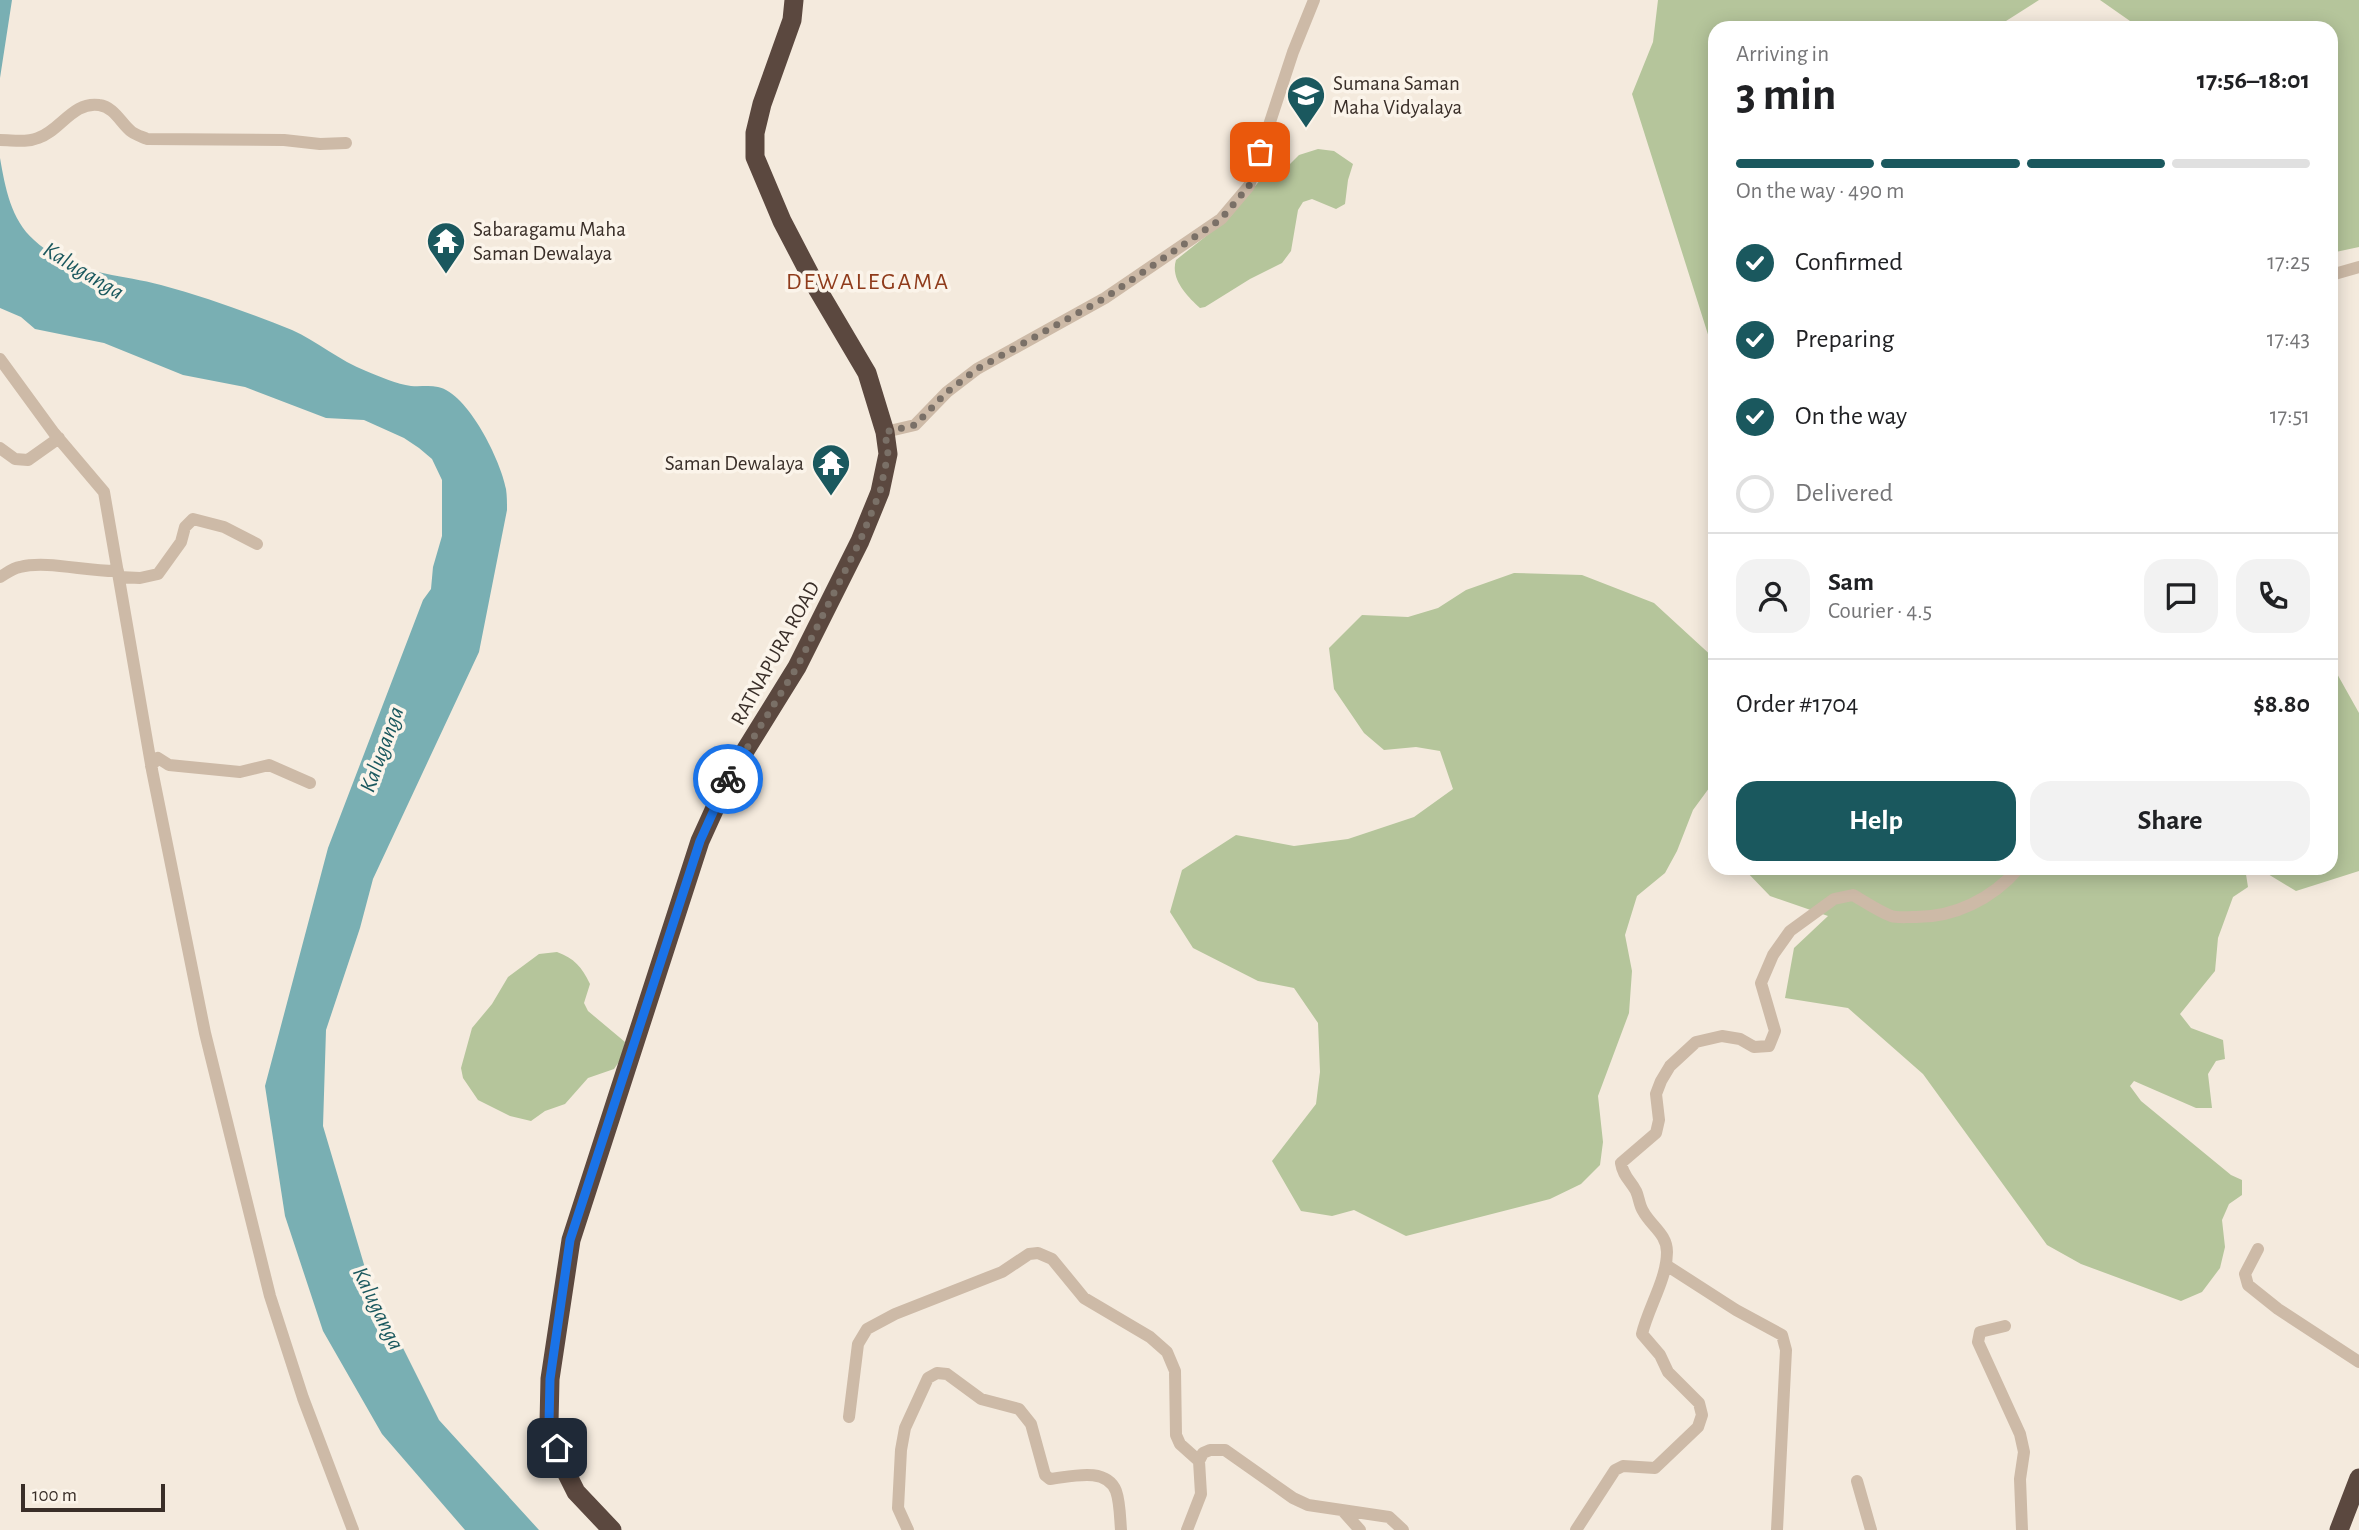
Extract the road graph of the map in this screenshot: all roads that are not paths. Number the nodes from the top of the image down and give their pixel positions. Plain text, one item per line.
1 (794, 0) edge
2 (1314, 0) edge
3 (0, 141) edge
4 (346, 144) dead end
5 (2359, 267) edge
6 (2338, 273) edge
7 (0, 359) edge
8 (885, 432) junction
9 (59, 438) junction
10 (0, 448) edge
11 (257, 544) dead end
12 (118, 574) junction
13 (0, 577) edge
14 (151, 766) junction
15 (310, 783) dead end
16 (2013, 875) edge
17 (2258, 1249) dead end
18 (1665, 1265) junction
19 (2005, 1326) dead end
20 (2359, 1362) edge
21 (849, 1417) dead end
22 (1199, 1461) junction
23 (2359, 1478) edge
24 (1857, 1481) dead end
25 (1342, 1510) junction
26 (1190, 1529) edge
27 (353, 1530) edge
28 (612, 1530) edge
29 (908, 1530) edge
30 (1121, 1530) edge
31 (1360, 1530) edge
32 (1403, 1530) edge
33 (1576, 1530) edge
34 (1777, 1530) edge
35 (1871, 1530) edge
36 (2022, 1530) edge
37 (2339, 1530) edge

1 - 8 highway, RATNAPURA ROAD
2 - 8 street
3 - 4 street
5 - 6 street
7 - 9 street
8 - 28 highway, RATNAPURA ROAD
9 - 10 street
9 - 12 street
11 - 12 street
12 - 13 street
12 - 14 street
14 - 15 street
14 - 27 street
16 - 18 street
17 - 20 street
18 - 33 street
18 - 34 street
19 - 36 street
21 - 22 street
22 - 25 street
22 - 26 street
23 - 37 highway
24 - 35 street
25 - 31 street
25 - 32 street
29 - 30 street

